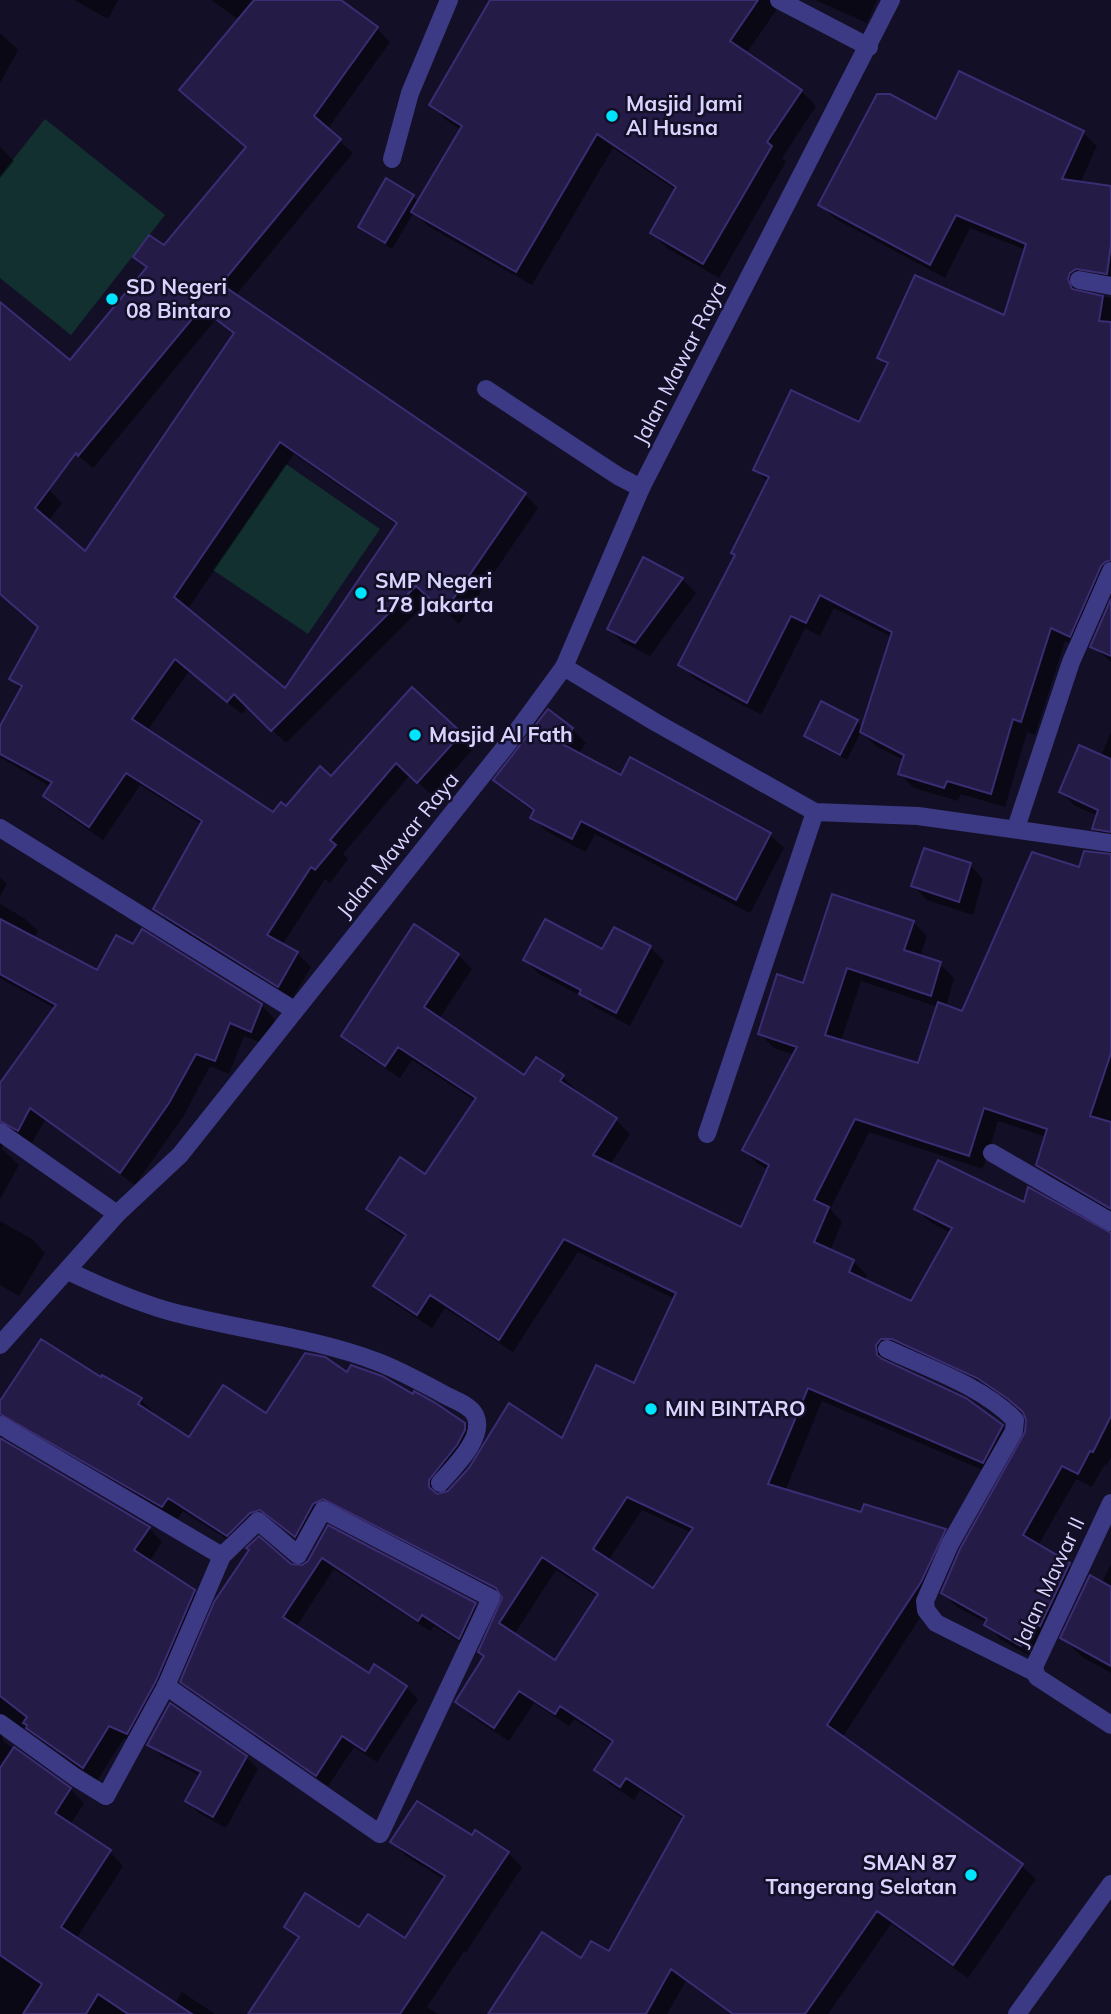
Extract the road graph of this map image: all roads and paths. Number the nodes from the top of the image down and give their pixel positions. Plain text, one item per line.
1 (449, 0) edge
2 (779, 0) edge
3 (891, 0) edge
4 (869, 47) junction
5 (392, 159) dead end
6 (1079, 280) dead end
7 (1111, 286) edge
8 (486, 389) dead end
9 (641, 488) junction
10 (1111, 572) edge
11 (564, 667) junction
12 (815, 812) junction
13 (0, 828) edge
14 (1016, 828) junction
15 (1111, 843) edge
16 (294, 1010) junction
17 (0, 1132) edge
18 (707, 1134) dead end
19 (992, 1153) dead end
20 (117, 1214) junction
21 (1111, 1222) edge
22 (68, 1271) junction
23 (0, 1345) edge
24 (887, 1349) dead end
25 (0, 1425) edge
26 (440, 1483) dead end
27 (1111, 1503) edge
28 (222, 1556) junction
29 (1034, 1672) junction
30 (166, 1686) junction
31 (0, 1723) edge
32 (1111, 1725) edge
33 (1111, 1884) edge
34 (1017, 2014) edge

1 - 5 street
2 - 4 street
3 - 4 street, Jalan Mawar Raya
4 - 9 street, Jalan Mawar Raya
6 - 7 street
8 - 9 street
9 - 11 street, Jalan Mawar Raya
10 - 14 street
11 - 12 street
11 - 16 street, Jalan Mawar Raya
12 - 14 street
12 - 18 street
13 - 16 street
14 - 15 street
16 - 20 street, Jalan Mawar Raya
17 - 20 street
19 - 21 street
20 - 22 street, Jalan Mawar Raya
22 - 23 street, Jalan Mawar Raya
22 - 26 street
24 - 29 street
25 - 28 street
27 - 29 street, Jalan Mawar II
28 - 30 street
28 - 30 street
29 - 32 street, Jalan Mawar II
30 - 31 street
33 - 34 street

